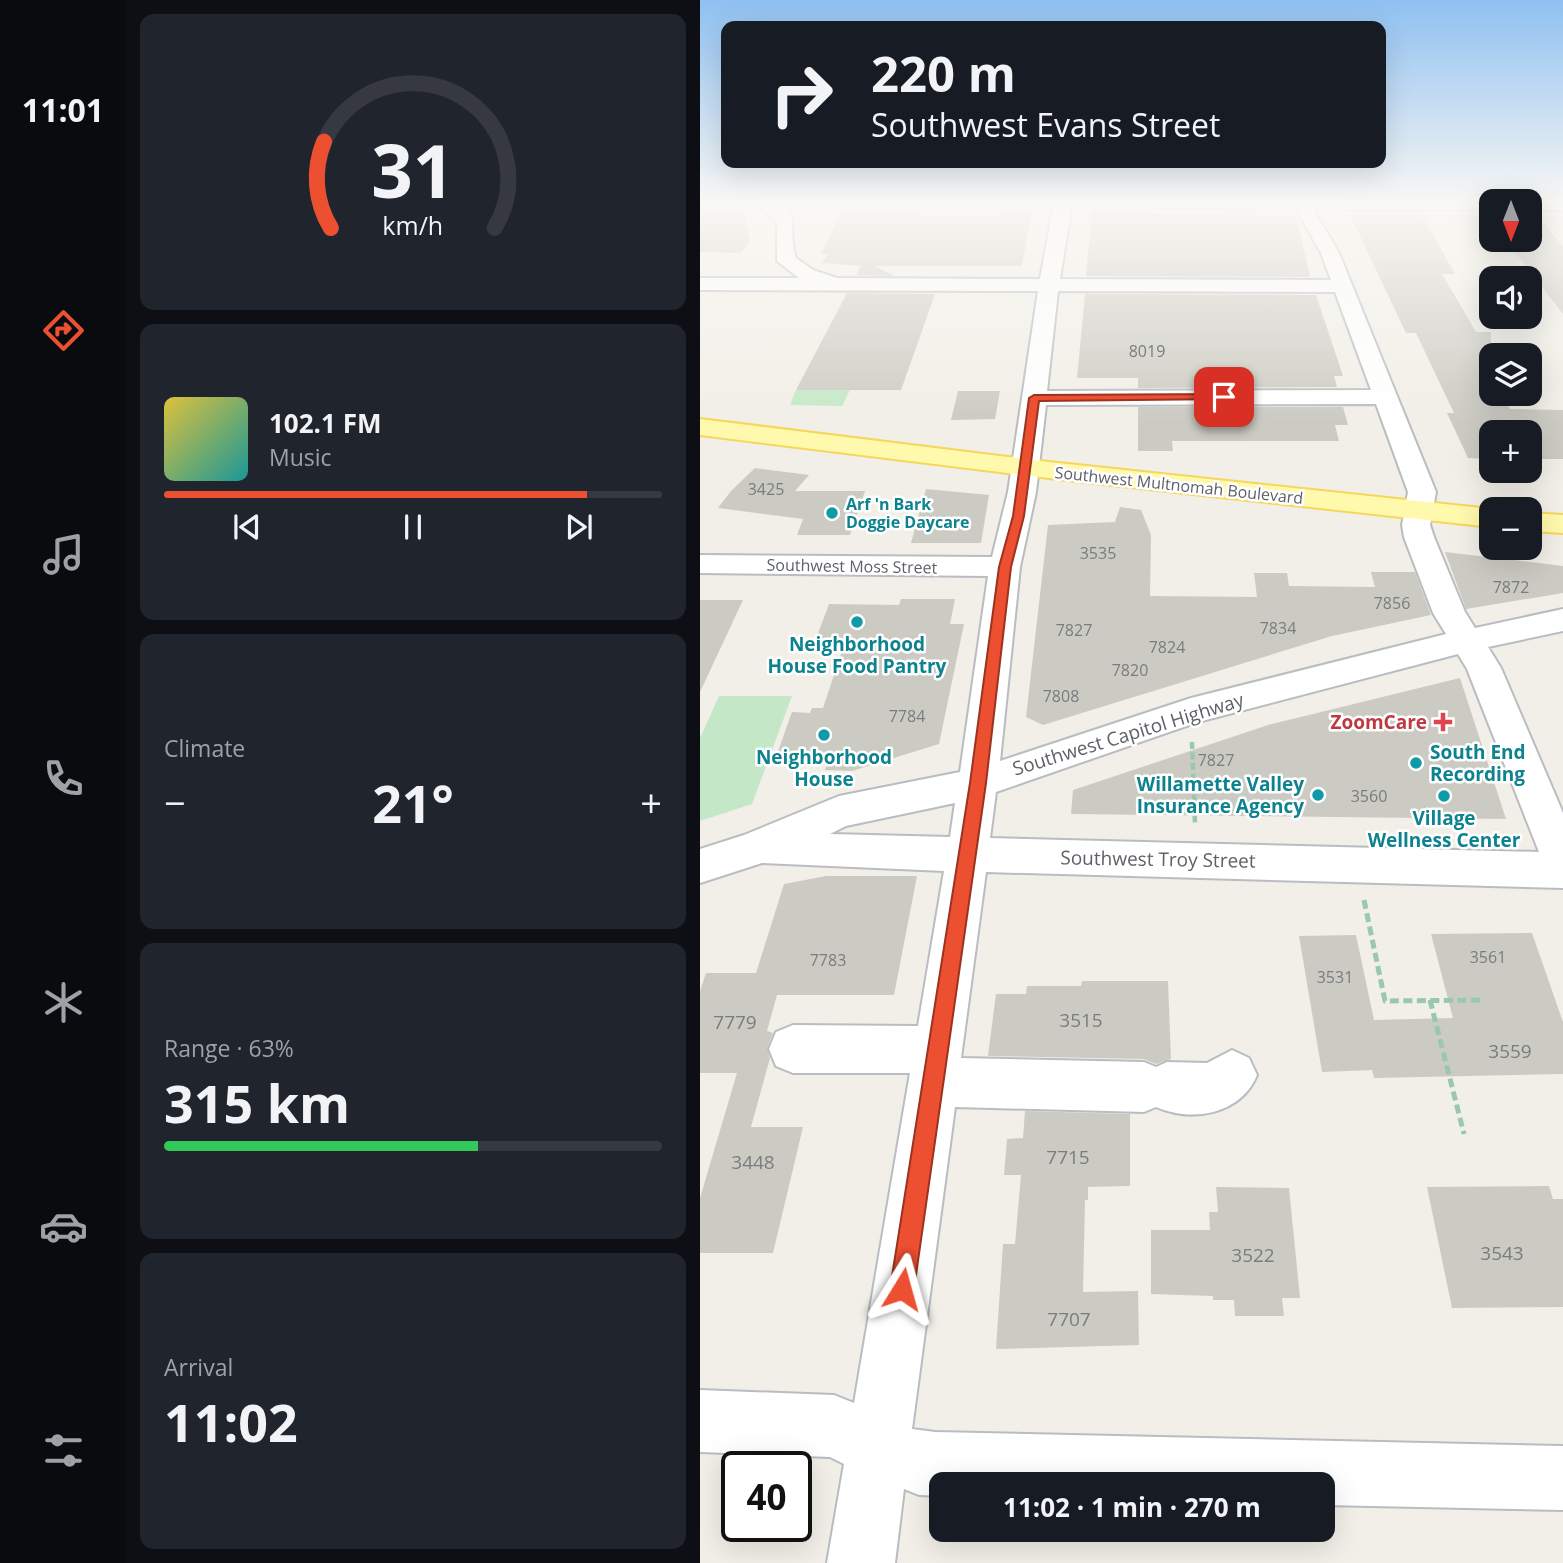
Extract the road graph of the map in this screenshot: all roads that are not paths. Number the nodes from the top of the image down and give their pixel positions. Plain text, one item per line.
1 (816, 276) edge
2 (1051, 276) edge
3 (1339, 276) edge
4 (700, 284) edge
5 (850, 284) junction
6 (1049, 285) junction
7 (1343, 286) junction
8 (1386, 397) junction
9 (1034, 398) junction
10 (700, 427) edge
11 (1026, 467) junction
12 (1418, 512) junction
13 (1479, 517) edge
14 (1542, 523) edge
15 (1563, 524) edge
16 (700, 564) edge
17 (1005, 567) junction
18 (1559, 623) edge
19 (1466, 641) junction
20 (978, 783) junction
21 (754, 849) junction
22 (966, 852) junction
23 (1563, 861) edge
24 (700, 866) edge
25 (1563, 870) edge
26 (793, 1049) dead end
27 (935, 1066) junction
28 (1232, 1075) dead end
29 (700, 1421) edge
30 (878, 1447) junction
31 (1563, 1478) edge
32 (861, 1563) edge

1 - 5 street
2 - 6 street
3 - 7 street
4 - 5 street
5 - 6 street
6 - 7 street
6 - 9 street
7 - 8 street
8 - 9 street
8 - 12 street
9 - 11 street
10 - 11 main road, Southwest Multnomah Boulevard
11 - 12 main road, Southwest Multnomah Boulevard
11 - 17 street
12 - 13 main road, Southwest Multnomah Boulevard
12 - 19 street
14 - 15 main road
16 - 17 street, Southwest Moss Street
17 - 20 street
18 - 19 street, Southwest Capitol Highway
19 - 20 street, Southwest Capitol Highway
19 - 23 street
20 - 21 street, Southwest Capitol Highway
20 - 22 street
21 - 22 street, Southwest Troy Street
21 - 24 street, Southwest Capitol Highway
22 - 25 street, Southwest Troy Street
22 - 27 street
26 - 27 street
27 - 28 street
27 - 30 street
29 - 30 street
30 - 31 street
30 - 32 street

